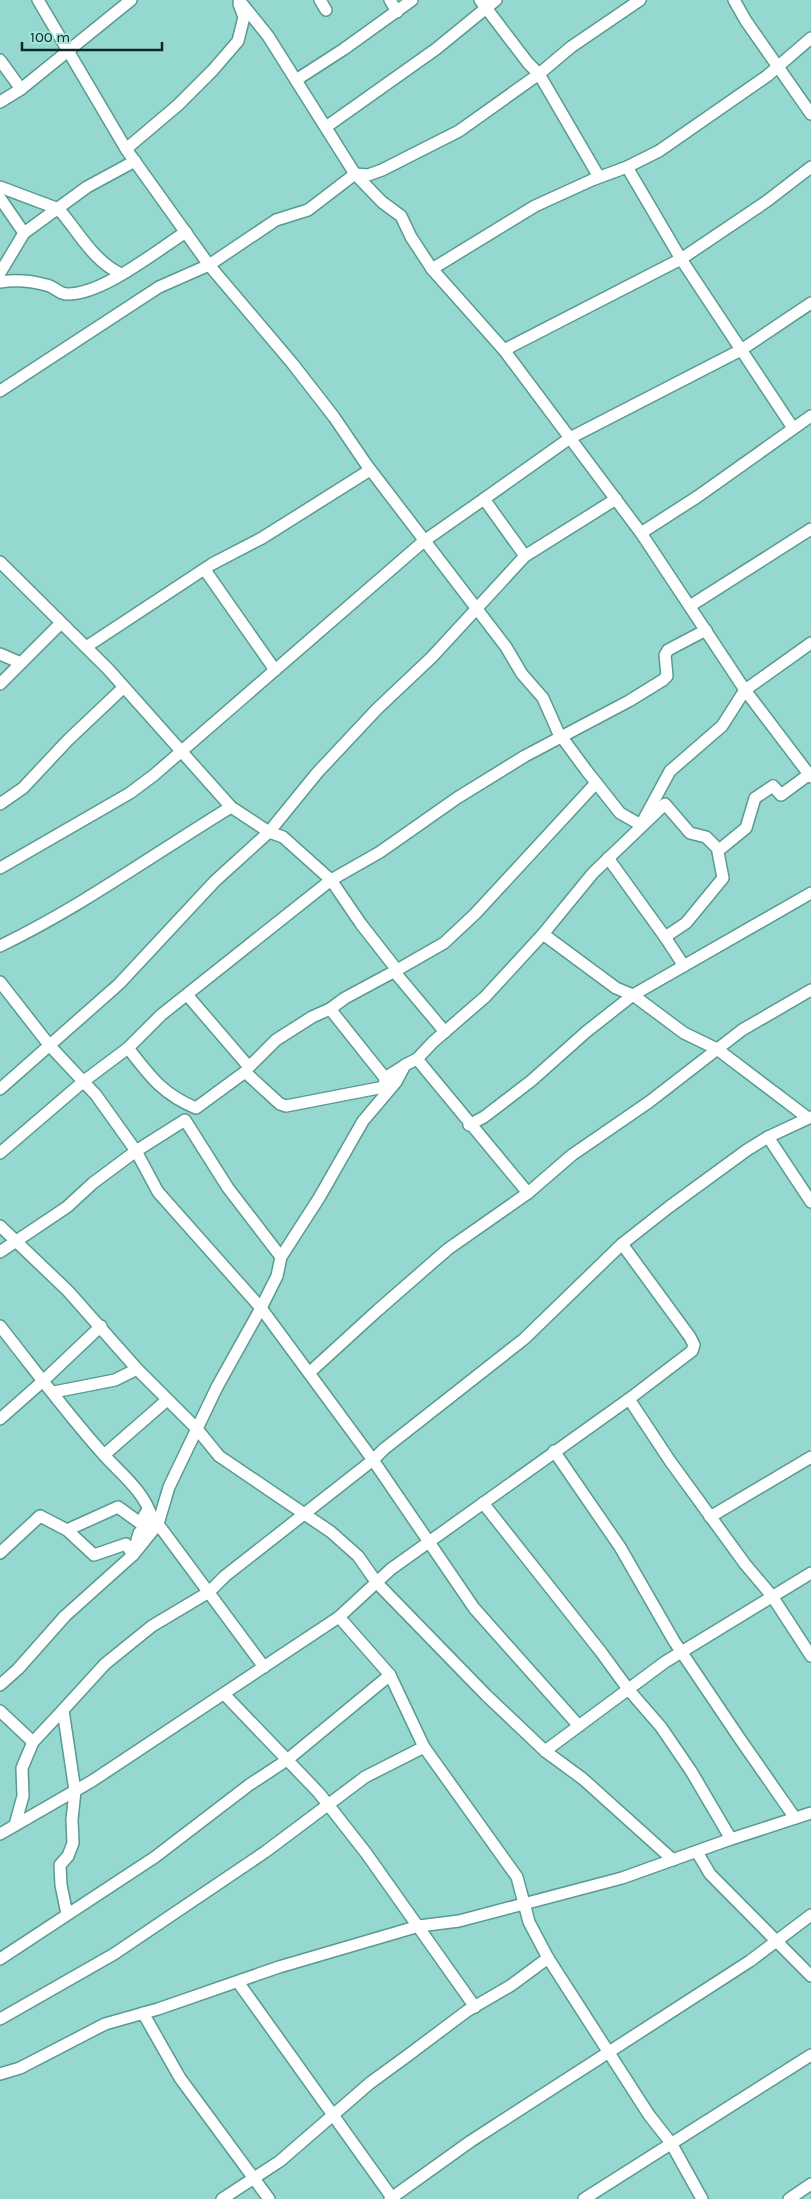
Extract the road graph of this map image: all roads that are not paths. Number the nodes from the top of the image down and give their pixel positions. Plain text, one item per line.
1 (38, 0) edge
2 (238, 0) edge
3 (390, 0) edge
4 (412, 0) edge
5 (496, 0) edge
6 (640, 0) edge
7 (734, 0) edge
8 (129, 1) edge
9 (484, 4) edge
10 (396, 12) junction
11 (811, 38) edge
12 (68, 51) junction
13 (0, 60) edge
14 (777, 66) junction
15 (539, 74) junction
16 (296, 80) junction
17 (21, 89) junction
18 (0, 102) edge
19 (811, 114) edge
20 (326, 127) junction
21 (126, 148) junction
22 (135, 161) junction
23 (627, 167) junction
24 (811, 167) edge
25 (355, 174) junction
26 (599, 177) junction
27 (0, 187) edge
28 (0, 198) edge
29 (56, 208) junction
30 (186, 232) junction
31 (24, 233) junction
32 (681, 259) junction
33 (209, 265) junction
34 (432, 269) junction
35 (0, 273) edge
36 (121, 274) junction
37 (0, 282) edge
38 (811, 303) edge
39 (504, 350) junction
40 (741, 350) junction
41 (0, 391) edge
42 (811, 416) edge
43 (794, 428) junction
44 (570, 438) junction
45 (370, 470) junction
46 (616, 499) junction
47 (484, 500) junction
48 (811, 529) edge
49 (641, 533) junction
50 (424, 541) junction
51 (526, 556) junction
52 (0, 562) edge
53 (205, 570) junction
54 (690, 606) junction
55 (477, 611) junction
56 (61, 623) junction
57 (706, 630) junction
58 (811, 643) edge
59 (86, 648) junction
60 (0, 654) edge
61 (21, 663) junction
62 (275, 670) junction
63 (0, 684) edge
64 (124, 687) junction
65 (745, 690) junction
66 (562, 737) junction
67 (182, 752) junction
68 (810, 775) edge
69 (596, 783) junction
70 (0, 804) edge
71 (231, 806) junction
72 (641, 825) junction
73 (269, 832) junction
74 (719, 850) junction
75 (608, 858) junction
76 (0, 868) edge
77 (331, 880) junction
78 (811, 893) edge
79 (543, 934) junction
80 (666, 937) junction
81 (0, 946) edge
82 (684, 966) junction
83 (397, 970) junction
84 (0, 982) edge
85 (811, 990) edge
86 (633, 995) junction
87 (188, 996) junction
88 (330, 1008) junction
89 (445, 1032) junction
90 (50, 1046) junction
91 (128, 1048) junction
92 (717, 1049) junction
93 (417, 1059) junction
94 (405, 1065) junction
95 (249, 1067) junction
96 (385, 1078) junction
97 (84, 1081) junction
98 (0, 1089) edge
99 (196, 1108) junction
100 (810, 1118) edge
101 (469, 1125) junction
102 (768, 1137) junction
103 (136, 1152) junction
104 (0, 1153) edge
105 (528, 1194) junction
106 (811, 1202) edge
107 (0, 1226) edge
108 (16, 1240) junction
109 (622, 1244) junction
110 (0, 1252) edge
111 (281, 1257) junction
112 (262, 1308) junction
113 (0, 1326) edge
114 (100, 1326) junction
115 (137, 1369) junction
116 (309, 1372) junction
117 (44, 1381) junction
118 (54, 1392) junction
119 (629, 1399) junction
120 (167, 1400) junction
121 (0, 1419) edge
122 (197, 1429) junction
123 (554, 1451) junction
124 (104, 1455) junction
125 (811, 1457) edge
126 (373, 1460) junction
127 (483, 1503) junction
128 (149, 1508) junction
129 (306, 1515) junction
130 (710, 1517) junction
131 (158, 1524) junction
132 (67, 1530) junction
133 (431, 1542) junction
134 (0, 1552) edge
135 (133, 1555) junction
136 (811, 1573) edge
137 (377, 1583) junction
138 (209, 1592) junction
139 (772, 1596) junction
140 (339, 1617) junction
141 (682, 1652) junction
142 (811, 1656) edge
143 (264, 1667) junction
144 (390, 1675) junction
145 (0, 1685) edge
146 (628, 1689) junction
147 (224, 1694) junction
148 (64, 1710) junction
149 (0, 1711) edge
150 (579, 1726) junction
151 (33, 1742) junction
152 (424, 1747) junction
153 (545, 1751) junction
154 (287, 1760) junction
155 (75, 1791) junction
156 (328, 1805) junction
157 (811, 1813) edge
158 (795, 1818) junction
159 (15, 1825) junction
160 (0, 1834) edge
161 (731, 1838) junction
162 (697, 1852) junction
163 (673, 1860) junction
164 (524, 1904) junction
165 (67, 1914) junction
166 (811, 1915) edge
167 (419, 1926) junction
168 (776, 1942) junction
169 (548, 1958) junction
170 (0, 1959) edge
171 (811, 1976) edge
172 (238, 1982) junction
173 (475, 2007) junction
174 (143, 2013) junction
175 (0, 2018) edge
176 (609, 2052) junction
177 (811, 2055) edge
178 (0, 2074) edge
179 (332, 2115) junction
180 (671, 2143) junction
181 (253, 2178) junction
182 (811, 2184) edge
183 (222, 2199) edge
184 (269, 2199) edge
185 (392, 2199) edge
186 (584, 2199) edge
187 (702, 2199) edge
188 (789, 2199) edge

1 - 12 street
2 - 16 street
2 - 21 street
3 - 10 street
4 - 10 street
5 - 9 street
6 - 15 street
7 - 14 street
8 - 12 street
9 - 15 street
9 - 20 street
10 - 16 street
11 - 14 street
12 - 17 street
12 - 21 street
13 - 17 street
14 - 19 street
14 - 23 street
15 - 25 street
15 - 26 street
16 - 20 street
17 - 18 street
20 - 25 street
21 - 22 street
22 - 29 street
22 - 30 street
23 - 26 street
23 - 32 street
24 - 32 street
25 - 33 street
25 - 34 street
26 - 34 street
27 - 29 street
28 - 31 street
29 - 31 street
29 - 36 street
30 - 33 street
30 - 36 street
31 - 35 street
32 - 39 street
32 - 40 street
33 - 41 street
33 - 45 street
34 - 39 street
36 - 37 street
38 - 40 street
39 - 44 street
40 - 43 street
40 - 44 street
42 - 43 street
43 - 49 street
44 - 46 street
44 - 47 street
45 - 50 street
45 - 53 street
46 - 49 street
46 - 51 street
47 - 50 street
47 - 51 street
48 - 54 street
49 - 54 street
50 - 55 street
50 - 62 street
51 - 55 street
52 - 56 street
53 - 59 street
53 - 62 street
54 - 57 street
55 - 66 street
55 - 73 street
56 - 59 street
56 - 61 street
57 - 65 street
57 - 66 street
58 - 65 street
59 - 64 street
60 - 61 street
61 - 63 street
62 - 67 street
64 - 67 street
64 - 70 street
65 - 68 street
65 - 72 street
66 - 69 street
66 - 77 street
67 - 71 street
67 - 76 street
68 - 74 street
69 - 72 street
69 - 83 street
71 - 73 street
71 - 81 street
72 - 74 street
72 - 75 street
73 - 77 street
73 - 90 street
74 - 80 street
75 - 79 street
75 - 80 street
77 - 83 street
77 - 87 street
78 - 82 street
79 - 86 street
79 - 89 street
80 - 82 street
82 - 86 street
83 - 88 street
83 - 89 street
84 - 90 street
85 - 92 street
86 - 92 street
86 - 101 street
87 - 91 street
87 - 95 street
88 - 95 street
88 - 96 street
89 - 93 street
90 - 97 street
90 - 98 street
91 - 97 street
91 - 99 street
92 - 100 street
92 - 105 street
93 - 94 street
93 - 101 street
94 - 96 street
94 - 111 street
95 - 99 street
96 - 99 street
97 - 103 street
97 - 104 street
100 - 102 street
101 - 105 street
102 - 106 street
102 - 109 street
103 - 108 street
103 - 111 street
103 - 112 street
105 - 116 street
107 - 108 street
108 - 110 street
108 - 114 street
109 - 119 street
109 - 126 street
111 - 112 street
112 - 116 street
112 - 122 street
113 - 117 street
114 - 115 street
114 - 117 street
115 - 118 street
115 - 120 street
116 - 126 street
117 - 118 street
117 - 121 street
118 - 124 street
119 - 123 street
119 - 130 street
120 - 122 street
120 - 124 street
122 - 129 street
122 - 131 street
123 - 127 street
123 - 141 street
124 - 128 street
125 - 130 street
126 - 129 street
126 - 133 street
127 - 133 street
127 - 146 street
128 - 132 street
128 - 135 street
129 - 137 street
129 - 138 street
130 - 139 street
131 - 135 street
131 - 138 street
132 - 134 street
132 - 135 street
133 - 137 street
133 - 150 street
135 - 145 street
136 - 139 street
137 - 140 street
137 - 153 street
138 - 143 street
138 - 148 street
139 - 141 street
139 - 142 street
140 - 143 street
140 - 144 street
141 - 146 street
141 - 158 street
143 - 147 street
144 - 152 street
144 - 154 street
146 - 150 street
146 - 161 street
147 - 154 street
147 - 155 street
148 - 151 street
148 - 155 street
149 - 151 street
150 - 153 street
151 - 159 street
152 - 156 street
152 - 164 street
153 - 163 street
154 - 156 street
154 - 165 street
155 - 159 street
155 - 165 street
156 - 167 street
156 - 175 street
157 - 158 street
158 - 161 street
159 - 160 street
161 - 162 street
162 - 163 street
162 - 168 street
163 - 164 street
164 - 167 street
164 - 169 street
165 - 170 street
166 - 168 street
167 - 172 street
167 - 173 street
168 - 171 street
168 - 176 street
169 - 173 street
169 - 176 street
172 - 174 street
172 - 179 street
173 - 179 street
174 - 178 street
174 - 181 street
176 - 180 street
176 - 185 street
177 - 180 street
179 - 181 street
179 - 185 street
180 - 186 street
180 - 187 street
181 - 183 street
181 - 184 street
182 - 188 street

